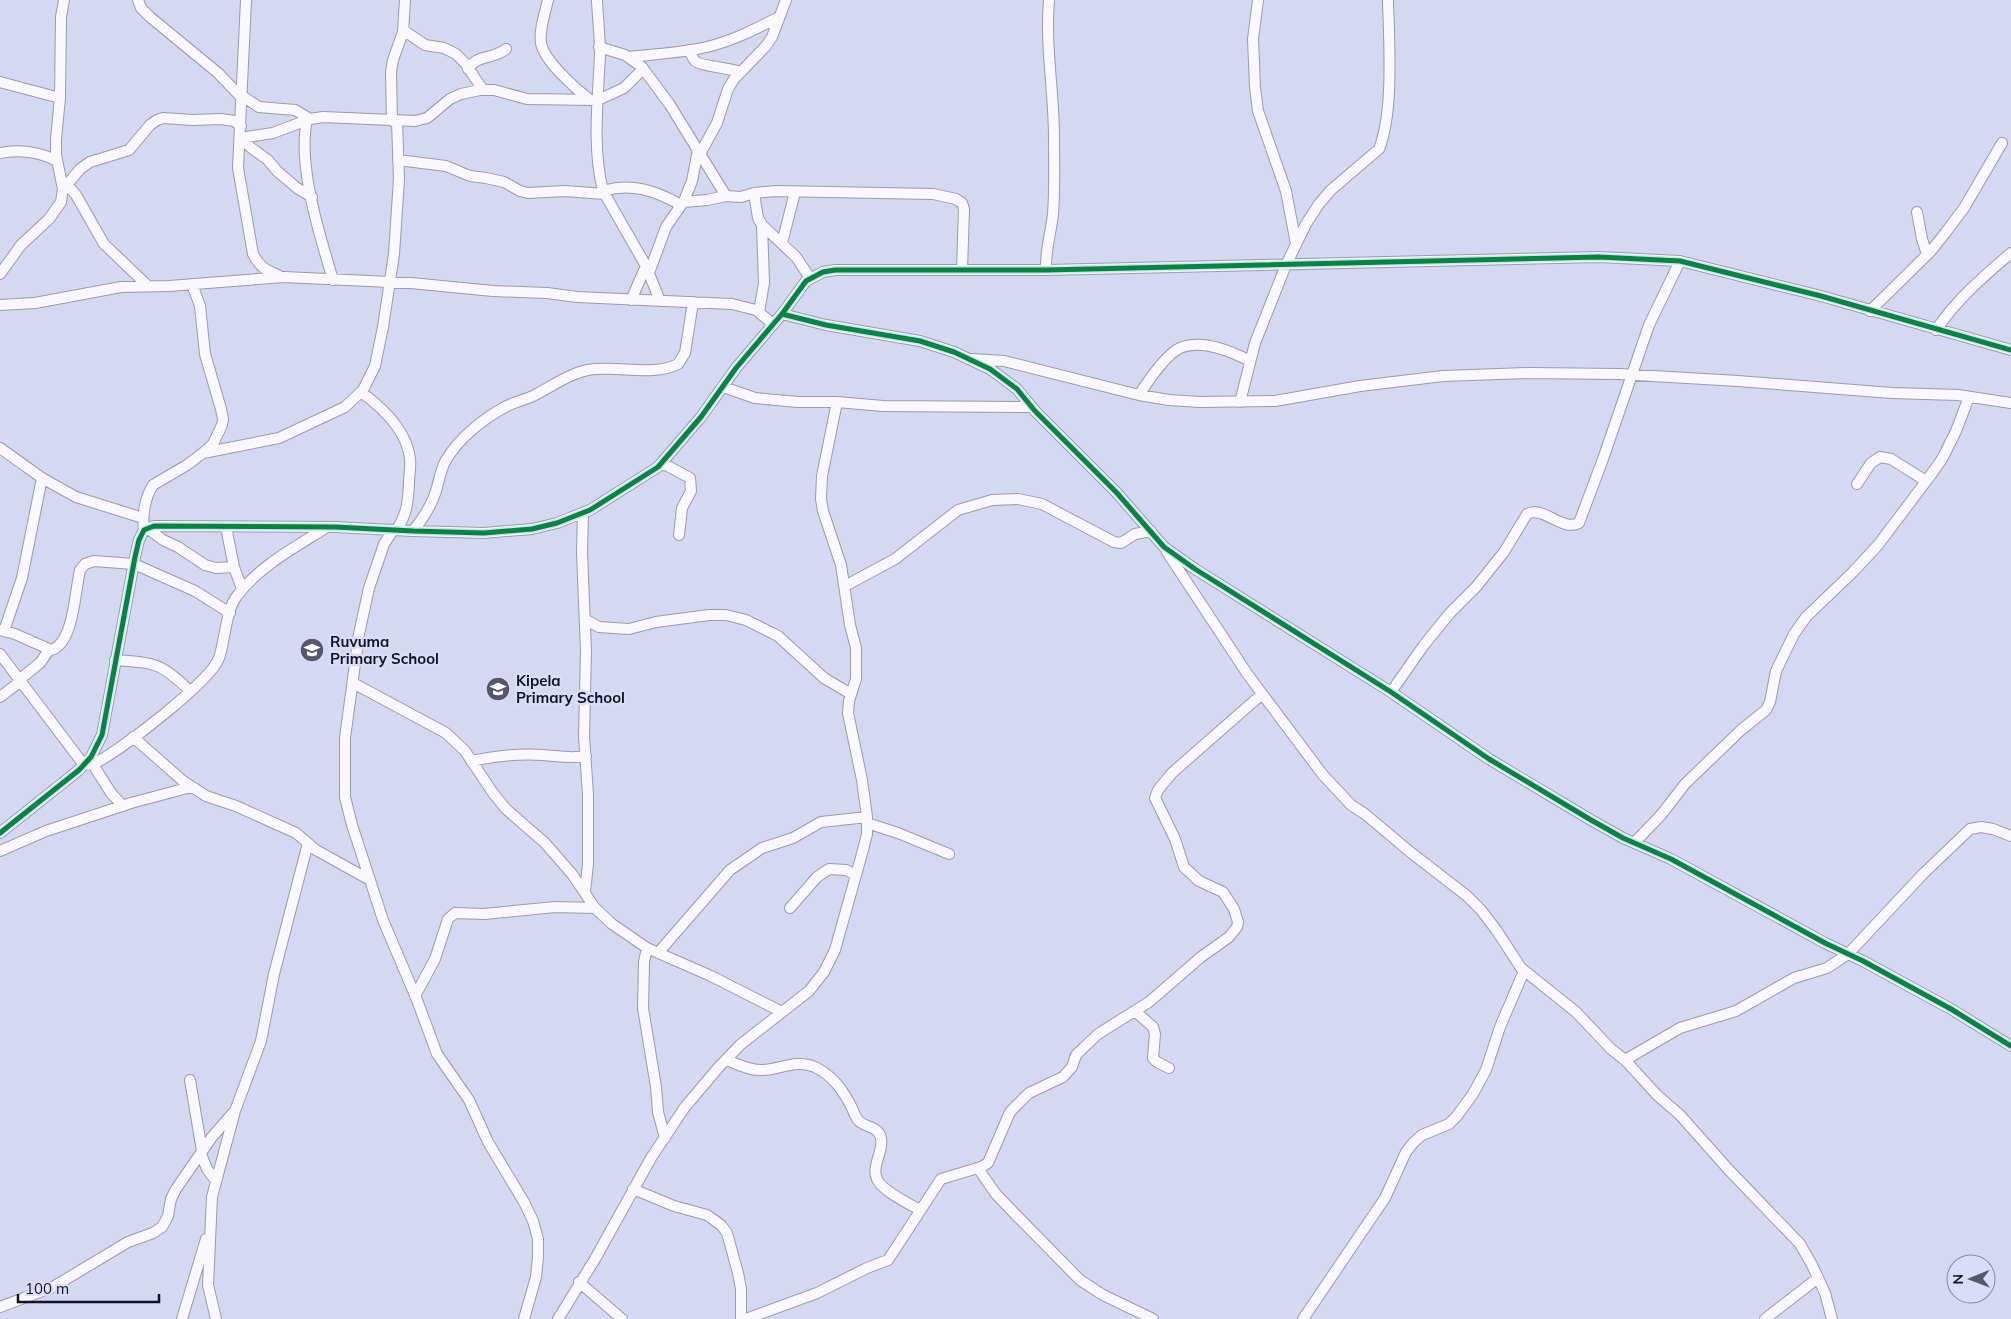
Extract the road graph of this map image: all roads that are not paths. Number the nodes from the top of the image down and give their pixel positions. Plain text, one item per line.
1 (64, 0) edge
2 (138, 0) edge
3 (246, 0) edge
4 (405, 0) edge
5 (548, 0) edge
6 (786, 0) edge
7 (1049, 0) edge
8 (1258, 0) edge
9 (1388, 0) edge
10 (597, 1) edge
11 (779, 17) junction
12 (403, 30) junction
13 (599, 47) junction
14 (506, 49) dead end
15 (689, 50) junction
16 (629, 57) junction
17 (468, 69) junction
18 (643, 69) junction
19 (741, 72) junction
20 (0, 82) edge
21 (483, 90) junction
22 (242, 97) junction
23 (60, 98) junction
24 (594, 100) junction
25 (309, 119) junction
26 (395, 121) junction
27 (241, 126) junction
28 (241, 138) junction
29 (2002, 143) dead end
30 (699, 152) junction
31 (0, 153) edge
32 (398, 160) junction
33 (57, 161) junction
34 (64, 185) junction
35 (604, 192) junction
36 (795, 192) junction
37 (754, 193) junction
38 (726, 196) junction
39 (312, 197) junction
40 (682, 203) junction
41 (1917, 212) dead end
42 (762, 225) junction
43 (782, 243) junction
44 (1296, 244) junction
45 (2011, 253) edge
46 (1927, 254) junction
47 (1680, 261) junction
48 (1286, 265) junction
49 (647, 270) junction
50 (962, 270) junction
51 (1046, 270) junction
52 (0, 274) edge
53 (284, 277) junction
54 (810, 278) junction
55 (333, 280) junction
56 (390, 282) junction
57 (192, 284) junction
58 (148, 286) junction
59 (631, 300) junction
60 (660, 301) junction
61 (693, 302) junction
62 (0, 305) edge
63 (1870, 311) junction
64 (759, 312) junction
65 (782, 314) junction
66 (774, 324) junction
67 (1936, 330) junction
68 (2011, 350) edge
69 (969, 359) junction
70 (1250, 361) junction
71 (1632, 375) junction
72 (723, 388) junction
73 (361, 392) junction
74 (1139, 395) junction
75 (1969, 397) junction
76 (837, 402) junction
77 (1240, 402) junction
78 (2011, 403) edge
79 (1032, 407) junction
80 (0, 448) edge
81 (203, 453) junction
82 (662, 463) junction
83 (42, 478) junction
84 (1926, 482) junction
85 (1857, 484) dead end
86 (583, 513) junction
87 (143, 518) junction
88 (328, 526) junction
89 (225, 527) junction
90 (146, 529) junction
91 (395, 530) junction
92 (1151, 531) junction
93 (413, 532) junction
94 (679, 535) dead end
95 (1164, 547) junction
96 (134, 564) junction
97 (234, 567) junction
98 (845, 586) junction
99 (242, 589) junction
100 (230, 613) junction
101 (586, 620) junction
102 (2, 630) edge
103 (49, 650) junction
104 (0, 654) edge
105 (115, 660) junction
106 (20, 680) junction
107 (353, 682) junction
108 (190, 691) junction
109 (1391, 692) junction
110 (851, 694) junction
111 (1262, 694) junction
112 (0, 697) edge
113 (132, 737) junction
114 (586, 756) junction
115 (472, 760) junction
116 (88, 764) junction
117 (191, 787) junction
118 (123, 806) junction
119 (867, 820) junction
120 (0, 832) edge
121 (2011, 836) edge
122 (308, 843) junction
123 (1634, 843) junction
124 (0, 851) edge
125 (949, 854) dead end
126 (856, 875) junction
127 (370, 880) junction
128 (585, 892) junction
129 (595, 908) junction
130 (790, 908) dead end
131 (647, 948) junction
132 (658, 953) junction
133 (1848, 954) junction
134 (1524, 971) junction
135 (415, 996) junction
136 (782, 1012) junction
137 (1136, 1012) junction
138 (2011, 1046) edge
139 (726, 1060) junction
140 (1625, 1060) junction
141 (1169, 1068) dead end
142 (190, 1080) dead end
143 (235, 1111) junction
144 (665, 1138) junction
145 (202, 1152) junction
146 (978, 1168) junction
147 (216, 1181) junction
148 (633, 1189) junction
149 (920, 1210) junction
150 (210, 1229) junction
151 (1818, 1278) junction
152 (580, 1282) junction
153 (0, 1307) edge
154 (182, 1319) edge
155 (216, 1319) edge
156 (524, 1319) edge
157 (558, 1319) edge
158 (622, 1319) edge
159 (741, 1319) edge
160 (746, 1319) edge
161 (1153, 1319) edge
162 (1303, 1319) edge
163 (1765, 1319) edge
164 (1832, 1319) edge

1 - 23 street
2 - 22 street
3 - 22 street
4 - 12 street
5 - 24 street
6 - 11 street
7 - 51 street
8 - 44 street
9 - 44 street
10 - 13 street
11 - 15 street
11 - 19 street
12 - 17 street
12 - 26 street
13 - 16 street
13 - 24 street
14 - 17 street
15 - 16 street
15 - 19 street
16 - 18 street
17 - 21 street
18 - 24 street
18 - 30 street
19 - 30 street
20 - 23 street
21 - 24 street
21 - 26 street
22 - 25 street
22 - 27 street
23 - 33 street
24 - 35 street
25 - 26 street
25 - 28 street
25 - 39 street
26 - 32 street
27 - 28 street
27 - 34 street
28 - 39 street
28 - 53 street
29 - 46 street
30 - 38 street
30 - 40 street
31 - 33 street
32 - 35 street
32 - 56 street
33 - 34 street
34 - 52 street
34 - 58 street
35 - 40 street
35 - 49 street
36 - 37 street
36 - 43 street
36 - 50 street
37 - 38 street
37 - 42 street
38 - 40 street
39 - 55 street
40 - 49 street
41 - 46 street
42 - 43 street
42 - 64 street
43 - 54 street
44 - 48 street
45 - 67 street
46 - 63 street
47 - 48 street
47 - 63 street
47 - 71 street
48 - 51 street
48 - 70 street
49 - 59 street
49 - 60 street
50 - 51 street
50 - 54 street
53 - 55 street
53 - 57 street
54 - 65 street
55 - 56 street
56 - 59 street
56 - 73 street
57 - 58 street
57 - 81 street
58 - 62 street
59 - 60 street
60 - 61 street
61 - 64 street
61 - 93 street
63 - 67 street
64 - 66 street
65 - 66 street
65 - 69 street
66 - 72 street
67 - 68 street
69 - 74 street
69 - 79 street
70 - 74 street
70 - 77 street
71 - 75 street
71 - 77 street
71 - 109 street
72 - 76 street
72 - 82 street
73 - 81 street
73 - 91 street
74 - 77 street
75 - 78 street
75 - 84 street
76 - 79 street
76 - 98 street
79 - 92 street
80 - 83 street
81 - 87 street
82 - 86 street
82 - 94 street
83 - 87 street
83 - 102 street
84 - 85 street
84 - 123 street
86 - 93 street
86 - 101 street
87 - 90 street
88 - 89 street
88 - 91 street
88 - 99 street
89 - 90 street
89 - 97 street
90 - 96 street
90 - 97 street
91 - 93 street
91 - 107 street
92 - 95 street
92 - 98 street
95 - 109 street
95 - 111 street
96 - 100 street
96 - 103 street
96 - 105 street
97 - 99 street
98 - 110 street
99 - 100 street
100 - 108 street
101 - 110 street
101 - 114 street
102 - 103 street
103 - 106 street
104 - 106 street
105 - 108 street
105 - 116 street
106 - 112 street
106 - 116 street
107 - 115 street
107 - 127 street
108 - 113 street
109 - 123 street
110 - 119 street
111 - 134 street
111 - 137 street
113 - 116 street
113 - 117 street
114 - 115 street
114 - 128 street
115 - 128 street
116 - 118 street
116 - 120 street
117 - 118 street
117 - 122 street
118 - 124 street
119 - 125 street
119 - 126 street
119 - 132 street
121 - 133 street
122 - 127 street
122 - 143 street
123 - 133 street
126 - 130 street
126 - 136 street
127 - 135 street
128 - 129 street
129 - 131 street
129 - 135 street
131 - 132 street
131 - 144 street
132 - 136 street
133 - 138 street
133 - 140 street
134 - 140 street
134 - 162 street
135 - 156 street
136 - 139 street
137 - 141 street
137 - 146 street
139 - 144 street
139 - 149 street
140 - 151 street
142 - 145 street
143 - 145 street
143 - 147 street
144 - 148 street
145 - 147 street
145 - 153 street
146 - 149 street
146 - 161 street
147 - 150 street
148 - 152 street
148 - 159 street
149 - 160 street
150 - 154 street
150 - 155 street
151 - 163 street
151 - 164 street
152 - 157 street
152 - 158 street

